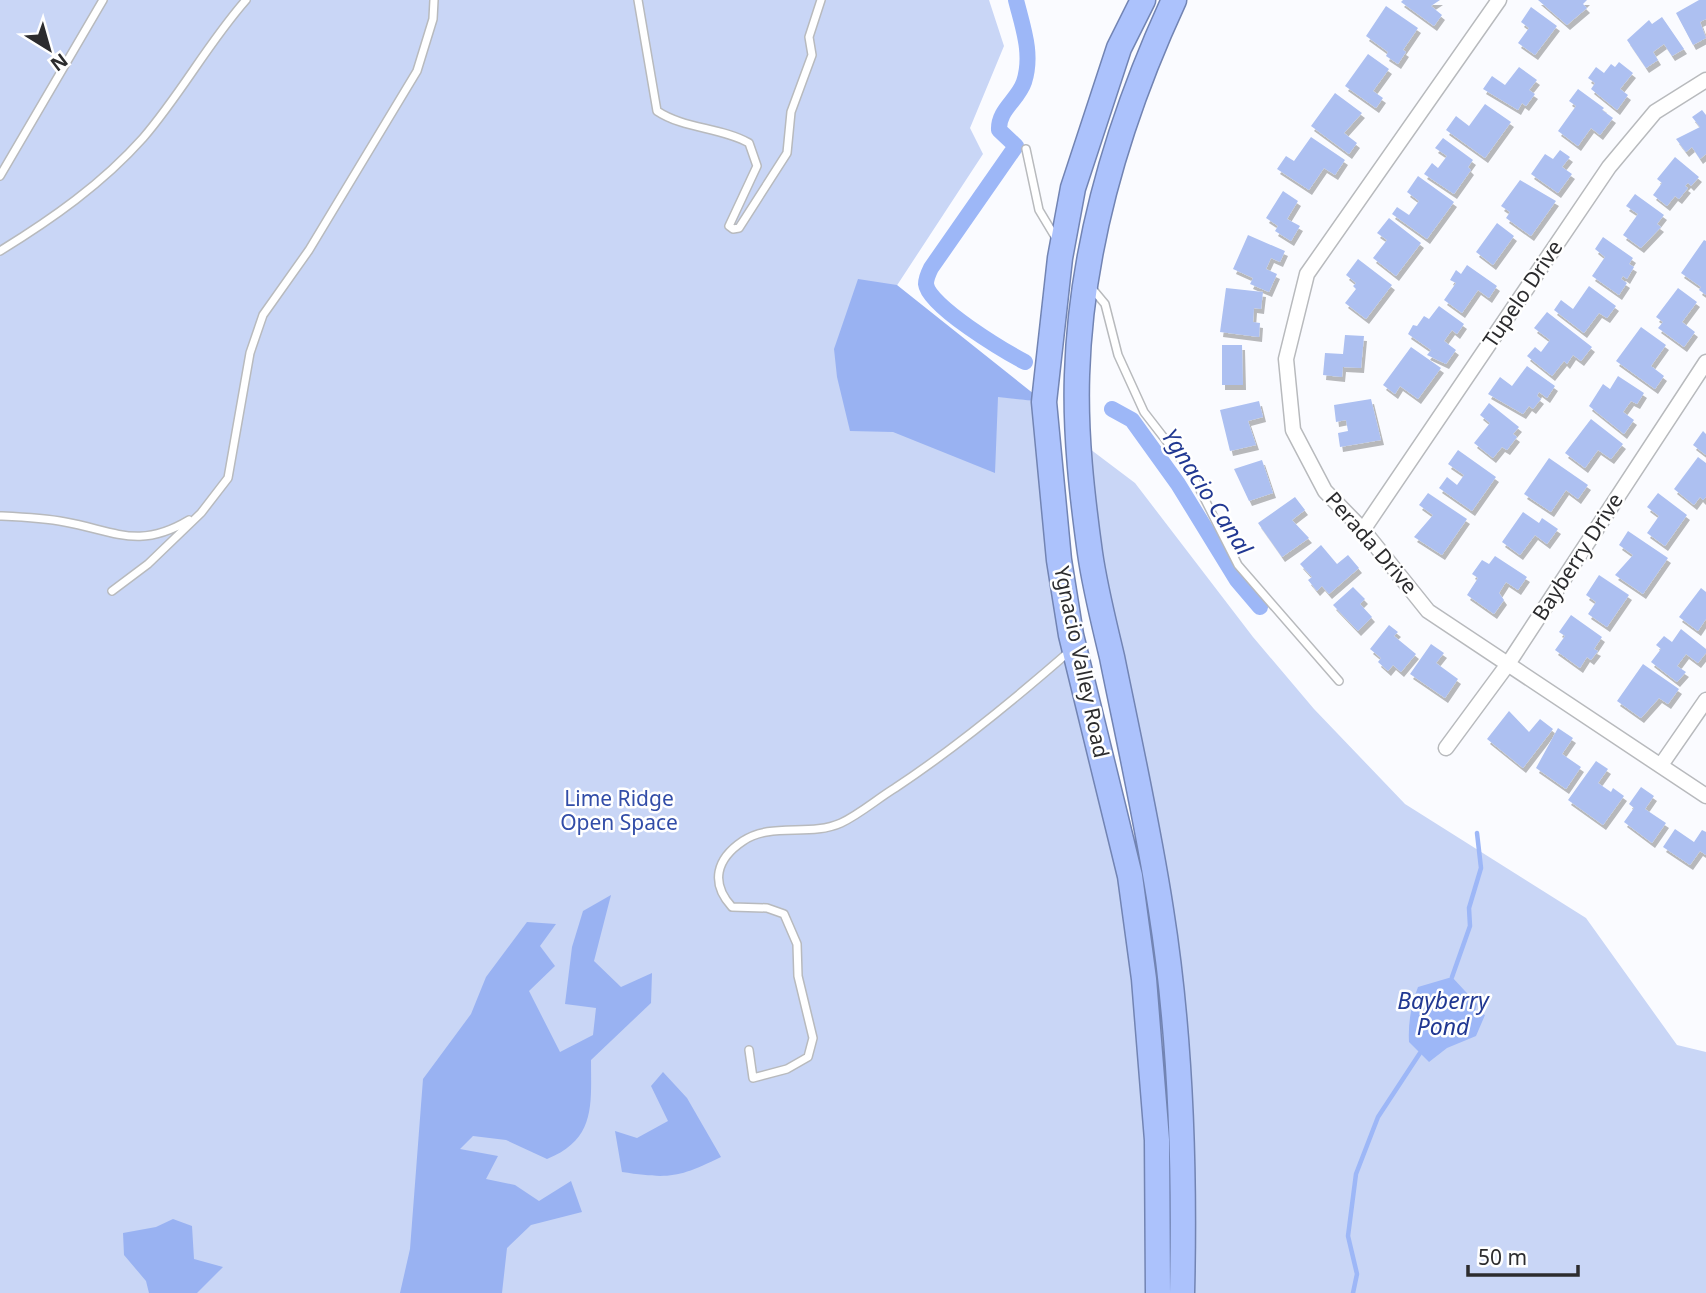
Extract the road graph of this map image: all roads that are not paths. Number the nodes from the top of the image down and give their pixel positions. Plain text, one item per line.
1 (103, 0) edge
2 (246, 0) edge
3 (434, 0) edge
4 (638, 0) edge
5 (821, 0) edge
6 (1143, 0) edge
7 (1174, 0) edge
8 (1499, 0) edge
9 (1706, 80) edge
10 (1026, 149) dead end
11 (0, 176) edge
12 (0, 251) edge
13 (1066, 254) junction
14 (1083, 276) junction
15 (1706, 362) edge
16 (201, 513) junction
17 (0, 516) edge
18 (1363, 530) junction
19 (112, 592) dead end
20 (1074, 648) junction
21 (1508, 664) junction
22 (1339, 681) dead end
23 (1706, 699) edge
24 (1446, 748) dead end
25 (1661, 765) junction
26 (1706, 796) edge
27 (749, 1050) dead end
28 (1158, 1293) edge
29 (1182, 1293) edge

1 - 11 lane
2 - 12 lane
3 - 16 lane
4 - 5 lane
6 - 13 highway, Ygnacio Valley Road
7 - 14 highway, Ygnacio Valley Road
8 - 18 street, Perada Drive
9 - 18 street, Tupelo Drive
10 - 13 lane
13 - 20 highway, Ygnacio Valley Road
14 - 22 lane
14 - 29 highway, Ygnacio Valley Road
15 - 21 street, Bayberry Drive
16 - 17 lane
16 - 19 lane
18 - 21 street, Perada Drive
20 - 27 lane
20 - 28 highway, Ygnacio Valley Road
21 - 24 street, Bayberry Drive
21 - 25 street, Perada Drive
23 - 25 street
25 - 26 street, Perada Drive

